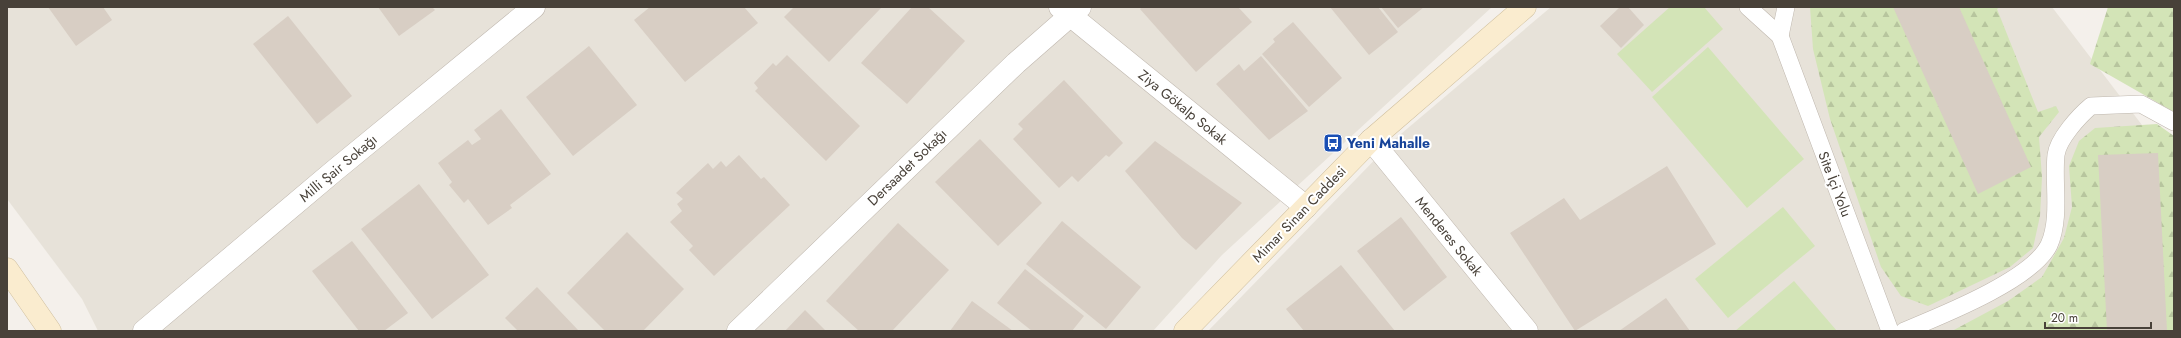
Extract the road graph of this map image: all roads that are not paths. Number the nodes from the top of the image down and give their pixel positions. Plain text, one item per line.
1 (534, 7) edge
2 (1525, 7) edge
3 (1748, 7) edge
4 (1786, 7) edge
5 (1070, 9) edge
6 (1780, 36) junction
7 (2174, 122) edge
8 (1371, 140) junction
9 (1306, 207) junction
10 (7, 269) edge
11 (50, 331) edge
12 (144, 331) edge
13 (738, 331) edge
14 (1185, 331) edge
15 (1527, 331) edge
16 (1890, 331) edge
17 (1904, 331) edge

1 - 12 street, Milli Şair Sokağı
2 - 8 main road, Mimar Sinan Caddesi
3 - 6 lane
4 - 6 lane
5 - 9 street, Ziya Gökalp Sokak
5 - 13 street, Dersaadet Sokağı
6 - 16 lane, Site İçi Yolu
7 - 17 lane
8 - 9 main road, Mimar Sinan Caddesi
8 - 15 street, Menderes Sokak
9 - 14 main road, Mimar Sinan Caddesi
10 - 11 main road

